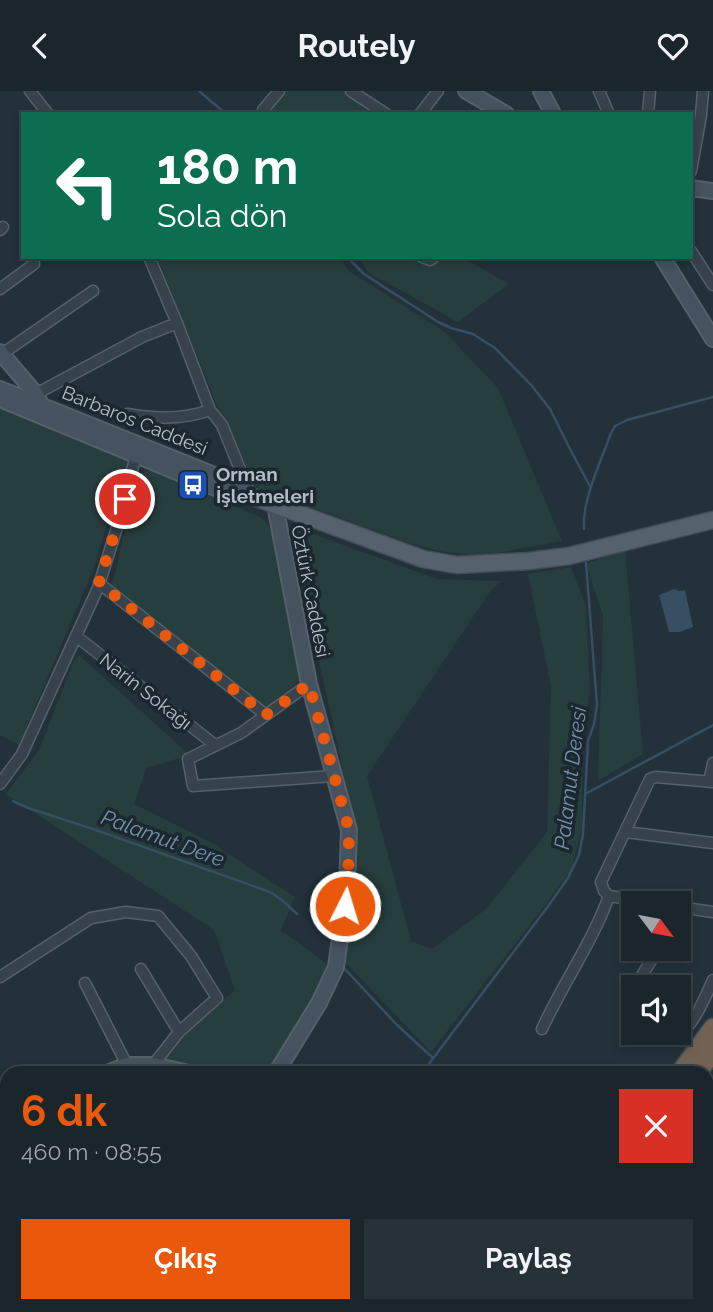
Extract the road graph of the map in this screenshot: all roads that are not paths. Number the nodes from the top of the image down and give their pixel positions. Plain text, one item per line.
1 (30, 91) edge
2 (279, 91) edge
3 (351, 91) edge
4 (438, 91) edge
5 (466, 91) edge
6 (541, 91) edge
7 (599, 91) edge
8 (650, 91) edge
9 (703, 91) edge
10 (263, 110) dead end
11 (46, 112) edge
12 (383, 112) edge
13 (422, 112) edge
14 (503, 112) edge
15 (552, 112) edge
16 (608, 112) edge
17 (648, 112) edge
18 (693, 160) edge
19 (693, 188) edge
20 (712, 192) edge
21 (693, 254) edge
22 (150, 259) edge
23 (663, 259) edge
24 (34, 264) dead end
25 (713, 285) edge
26 (0, 289) edge
27 (93, 291) dead end
28 (177, 323) junction
29 (713, 339) edge
30 (1, 353) edge
31 (0, 389) edge
32 (0, 399) edge
33 (38, 404) junction
34 (210, 410) junction
35 (127, 414) dead end
36 (139, 451) junction
37 (251, 496) junction
38 (275, 505) junction
39 (713, 509) edge
40 (713, 520) edge
41 (544, 558) junction
42 (99, 583) junction
43 (76, 636) junction
44 (309, 684) junction
45 (266, 715) junction
46 (215, 745) junction
47 (713, 763) edge
48 (333, 776) junction
49 (711, 782) edge
50 (0, 784) edge
51 (626, 832) junction
52 (713, 843) edge
53 (610, 895) junction
54 (621, 897) edge
55 (691, 911) edge
56 (713, 912) edge
57 (141, 969) dead end
58 (0, 978) edge
59 (713, 980) edge
60 (85, 983) dead end
61 (691, 1021) edge
62 (713, 1028) edge
63 (542, 1029) dead end
64 (179, 1032) junction
65 (713, 1052) edge
66 (127, 1065) joint
67 (153, 1065) junction
68 (158, 1066) edge
69 (280, 1066) edge
70 (685, 1066) edge
71 (702, 1066) edge

1 - 11 street
2 - 10 street
3 - 12 street
4 - 13 street
5 - 14 street
6 - 15 street
7 - 16 street
8 - 17 street
9 - 18 street
19 - 20 street
21 - 25 street
22 - 28 street
23 - 29 street
24 - 26 street
27 - 30 street
28 - 33 street
28 - 34 street
30 - 33 street
31 - 33 street, Barbaros Caddesi
32 - 33 street, Barbaros Caddesi
33 - 36 street, Barbaros Caddesi
34 - 35 street
34 - 37 street
36 - 37 street, Barbaros Caddesi
36 - 42 street
37 - 38 main road, Barbaros Caddesi
38 - 41 main road, Barbaros Caddesi
38 - 44 street, Öztürk Caddesi
39 - 41 main road, Barbaros Caddesi
40 - 41 main road, Barbaros Caddesi
42 - 43 street
42 - 45 street
43 - 46 street, Narin Sokağı
43 - 50 street
44 - 45 street
44 - 48 street, Öztürk Caddesi
45 - 46 street
46 - 48 street
47 - 49 street
48 - 69 street, Öztürk Caddesi
49 - 51 street
51 - 52 street
51 - 53 street
53 - 54 street
53 - 63 street
55 - 56 street
57 - 64 street
58 - 64 street
59 - 61 street
60 - 66 street
62 - 70 highway
64 - 67 street
65 - 71 highway
66 - 67 street
67 - 68 street

